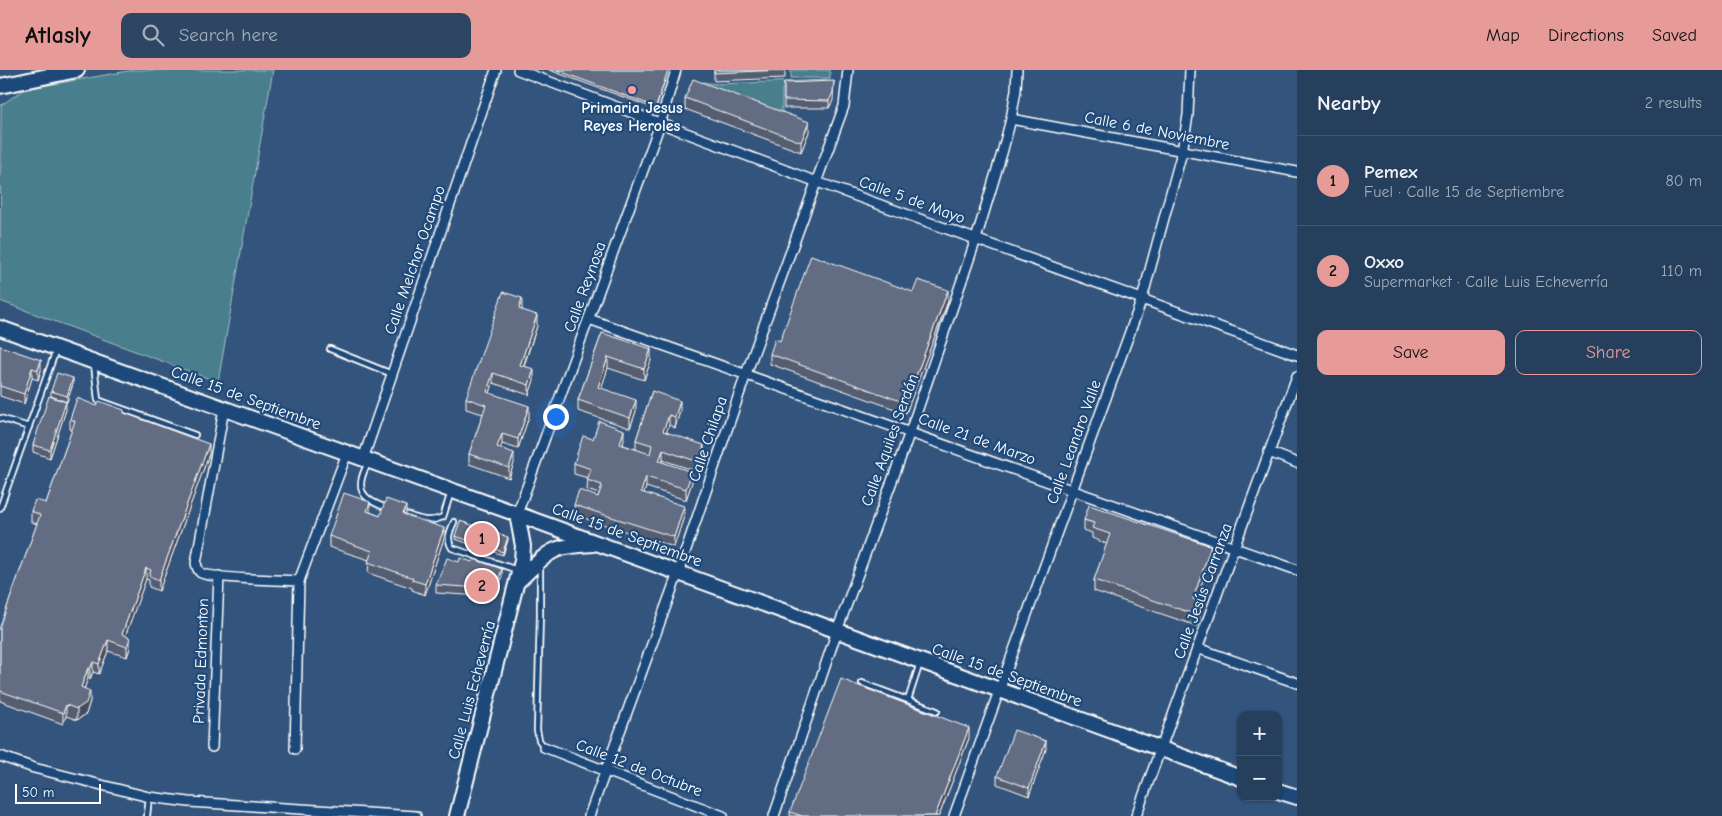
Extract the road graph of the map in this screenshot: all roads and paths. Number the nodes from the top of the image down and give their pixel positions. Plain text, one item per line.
1 (77, 70) edge
2 (496, 70) edge
3 (518, 70) edge
4 (676, 70) edge
5 (848, 70) edge
6 (1017, 70) edge
7 (1190, 70) edge
8 (0, 86) edge
9 (1011, 119) junction
10 (660, 124) junction
11 (1182, 152) junction
12 (1297, 172) edge
13 (817, 182) junction
14 (976, 239) junction
15 (1142, 299) junction
16 (589, 318) junction
17 (0, 328) edge
18 (57, 349) junction
19 (330, 349) dead end
20 (1297, 355) edge
21 (94, 362) junction
22 (392, 374) junction
23 (746, 374) junction
24 (1297, 376) edge
25 (224, 409) junction
26 (0, 418) edge
27 (29, 427) junction
28 (910, 432) junction
29 (195, 435) dead end
30 (1269, 452) junction
31 (346, 453) junction
32 (366, 460) junction
33 (1297, 463) edge
34 (1072, 489) junction
35 (452, 490) junction
36 (0, 508) edge
37 (517, 514) junction
38 (454, 522) dead end
39 (598, 544) junction
40 (1235, 547) junction
41 (540, 561) junction
42 (1297, 570) edge
43 (678, 573) junction
44 (219, 576) junction
45 (519, 576) junction
46 (299, 582) junction
47 (837, 631) junction
48 (1198, 648) junction
49 (920, 662) junction
50 (862, 683) dead end
51 (1297, 683) edge
52 (999, 691) junction
53 (908, 700) junction
54 (937, 711) dead end
55 (212, 747) dead end
56 (544, 747) joint
57 (295, 749) dead end
58 (1160, 749) junction
59 (0, 756) edge
60 (605, 771) junction
61 (1237, 777) edge
62 (1282, 792) edge
63 (149, 797) junction
64 (1297, 797) edge
65 (147, 816) edge
66 (416, 816) edge
67 (458, 816) edge
68 (589, 816) edge
69 (723, 816) edge
70 (774, 816) edge
71 (954, 816) edge
72 (1136, 816) edge

1 - 8 street
2 - 22 street, Calle Melchor Ocampo
3 - 10 street, Calle 5 de Mayo
4 - 10 street, Calle Reynosa
5 - 13 street, Calle Chilapa
6 - 9 street, Calle Aquiles Serdán
7 - 11 street, Calle Leandro Valle
9 - 11 street, Calle 6 de Noviembre
9 - 14 street, Calle Aquiles Serdán
10 - 13 street, Calle 5 de Mayo
10 - 16 street, Calle Reynosa
11 - 12 street, Calle 6 de Noviembre
11 - 15 street, Calle Leandro Valle
13 - 14 street, Calle 5 de Mayo
13 - 23 street, Calle Chilapa
14 - 15 street, Calle 5 de Mayo
14 - 28 street, Calle Aquiles Serdán
15 - 20 street, Calle 5 de Mayo
15 - 34 street, Calle Leandro Valle
16 - 23 street, Calle 21 de Marzo
16 - 37 street, Calle Reynosa
17 - 18 street, Calle 15 de Septiembre
18 - 21 street, Calle 15 de Septiembre
18 - 27 lane
19 - 22 lane
21 - 25 street, Calle 15 de Septiembre
21 - 29 lane
22 - 32 street, Calle Melchor Ocampo
23 - 28 street, Calle 21 de Marzo
23 - 43 street, Calle Chilapa
24 - 30 street, Calle Jesús Carranza
25 - 31 street, Calle 15 de Septiembre
25 - 44 street
26 - 27 lane
27 - 36 lane
28 - 34 street, Calle 21 de Marzo
28 - 47 street, Calle Aquiles Serdán
30 - 33 street
30 - 40 street, Calle Jesús Carranza
31 - 32 street, Calle 15 de Septiembre
31 - 46 street
32 - 35 street, Calle 15 de Septiembre
32 - 35 lane
34 - 40 street, Calle 21 de Marzo
34 - 52 street, Calle Leandro Valle
35 - 37 street, Calle 15 de Septiembre
37 - 39 street, Calle 15 de Septiembre
37 - 45 street, Calle Luis Echeverría
38 - 45 lane
39 - 41 street
39 - 43 street, Calle 15 de Septiembre
40 - 42 street, Calle 21 de Marzo
40 - 48 street, Calle Jesús Carranza
41 - 45 street
41 - 56 lane
43 - 47 street, Calle 15 de Septiembre
43 - 60 street, Calle Chilapa
44 - 46 street
44 - 55 street, Privada Edmonton
45 - 67 street, Calle Luis Echeverría
46 - 57 street
47 - 49 street, Calle 15 de Septiembre
47 - 70 street, Calle Aquiles Serdán
48 - 51 street
48 - 58 street, Calle Jesús Carranza
49 - 52 street, Calle 15 de Septiembre
49 - 53 lane
50 - 53 lane
52 - 58 street, Calle 15 de Septiembre
52 - 71 street, Calle Leandro Valle
53 - 54 lane
56 - 60 street, Calle 12 de Octubre
58 - 61 street, Calle 15 de Septiembre
58 - 72 street, Calle Jesús Carranza
59 - 63 street
60 - 68 street, Calle Chilapa
60 - 69 street, Calle 12 de Octubre
62 - 64 street
63 - 65 lane
63 - 66 street

